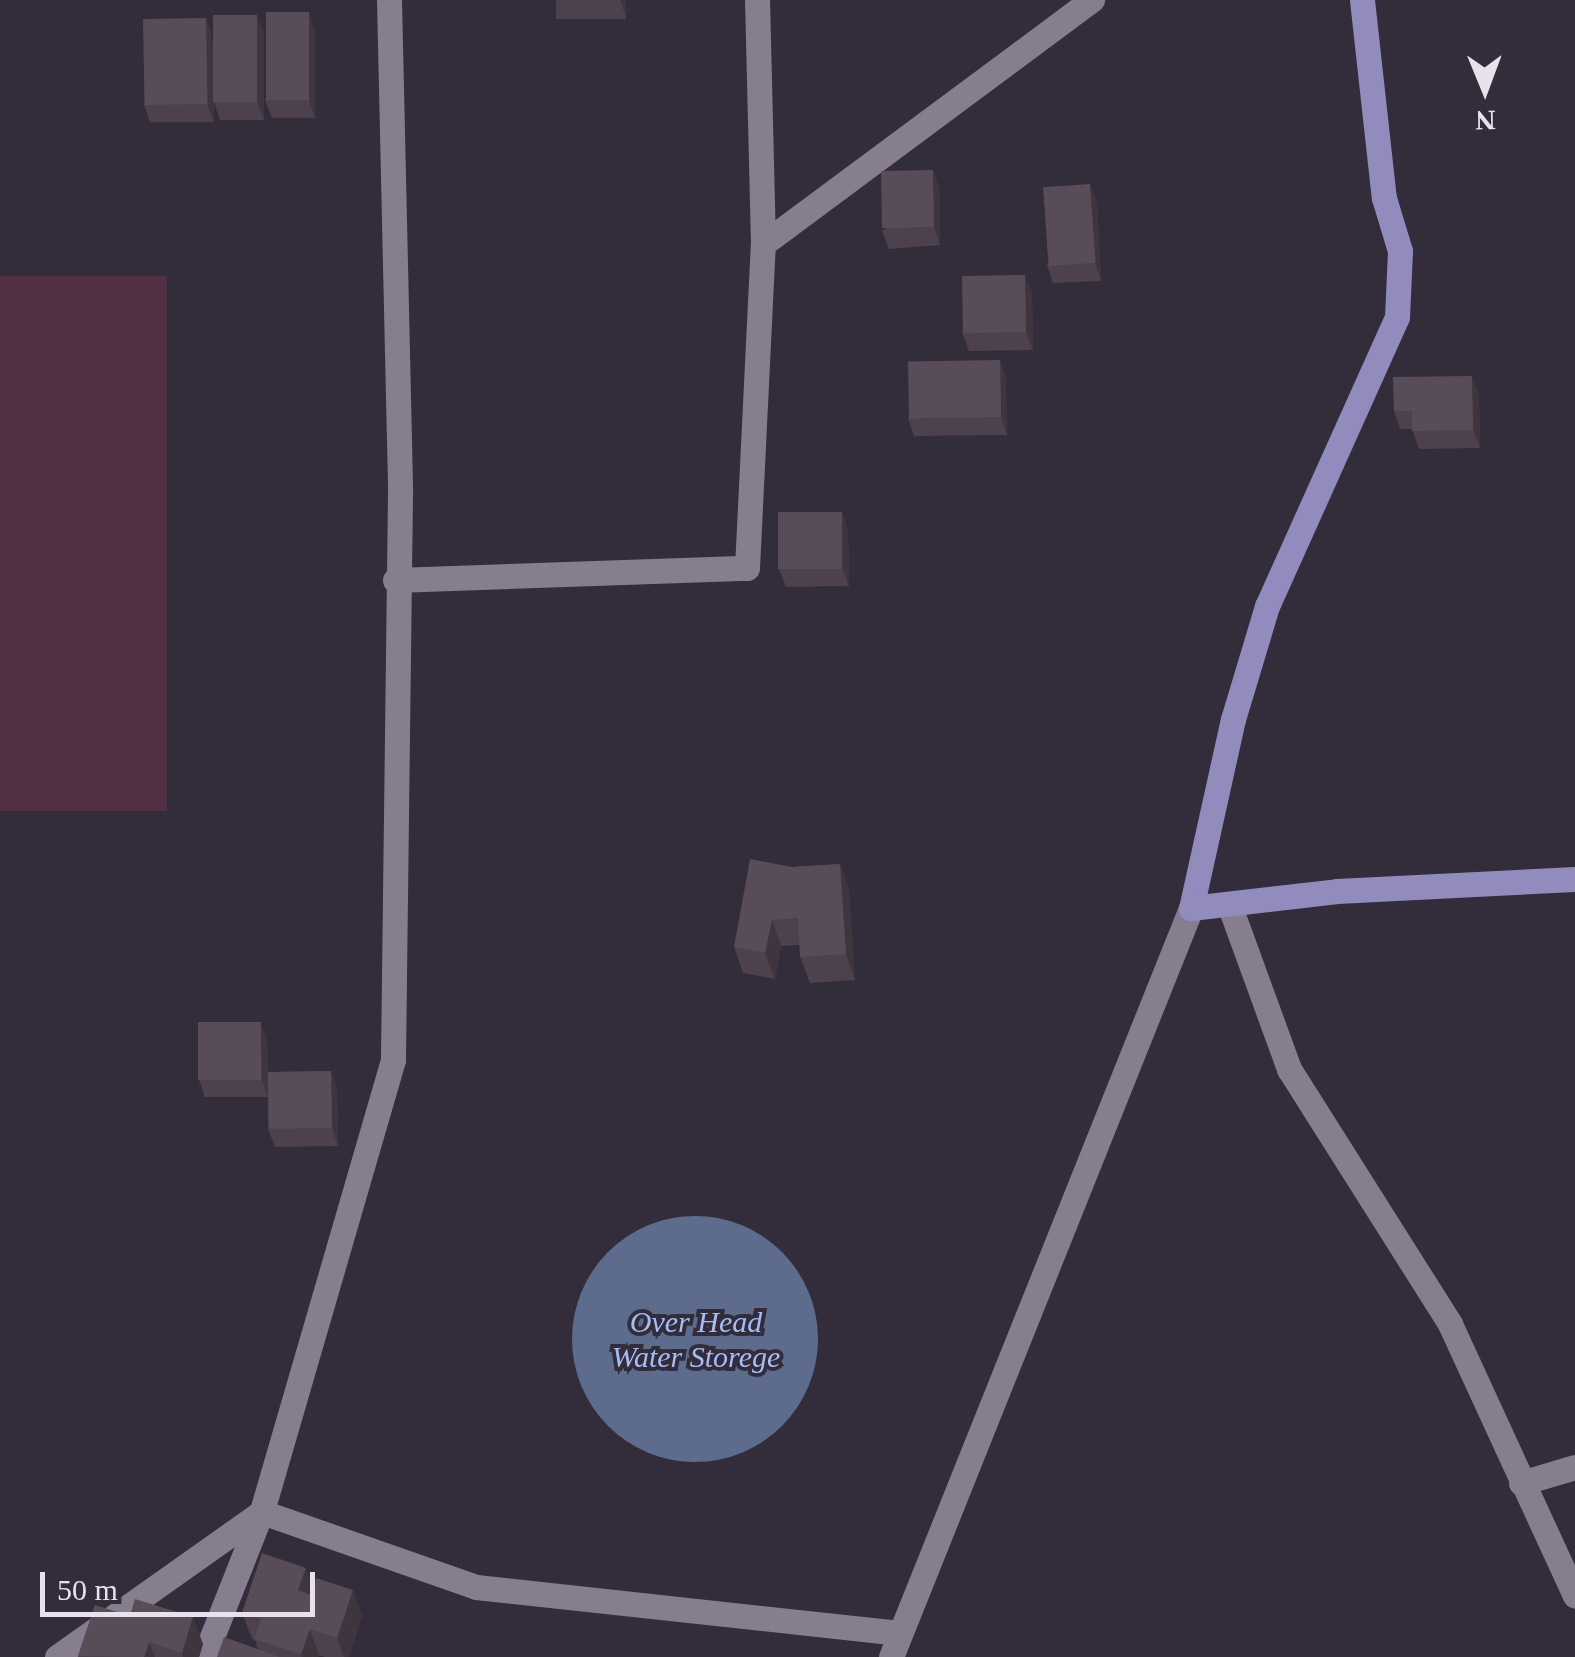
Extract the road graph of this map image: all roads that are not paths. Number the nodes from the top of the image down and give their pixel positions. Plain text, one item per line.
1 (388, 0) edge
2 (757, 0) edge
3 (1092, 0) edge
4 (1362, 0) edge
5 (763, 244) junction
6 (395, 580) junction
7 (1575, 879) edge
8 (1229, 904) junction
9 (1191, 908) junction
10 (1575, 1467) edge
11 (1520, 1483) junction
12 (262, 1512) junction
13 (1575, 1596) edge
14 (896, 1645) edge
15 (57, 1657) edge
16 (204, 1657) edge

1 - 6 street
2 - 5 street
3 - 5 street
4 - 9 main road
5 - 6 street
6 - 12 street
7 - 8 main road
8 - 9 main road
8 - 11 street
9 - 14 street
10 - 11 street
11 - 13 street
12 - 14 street
12 - 15 street
12 - 16 street

